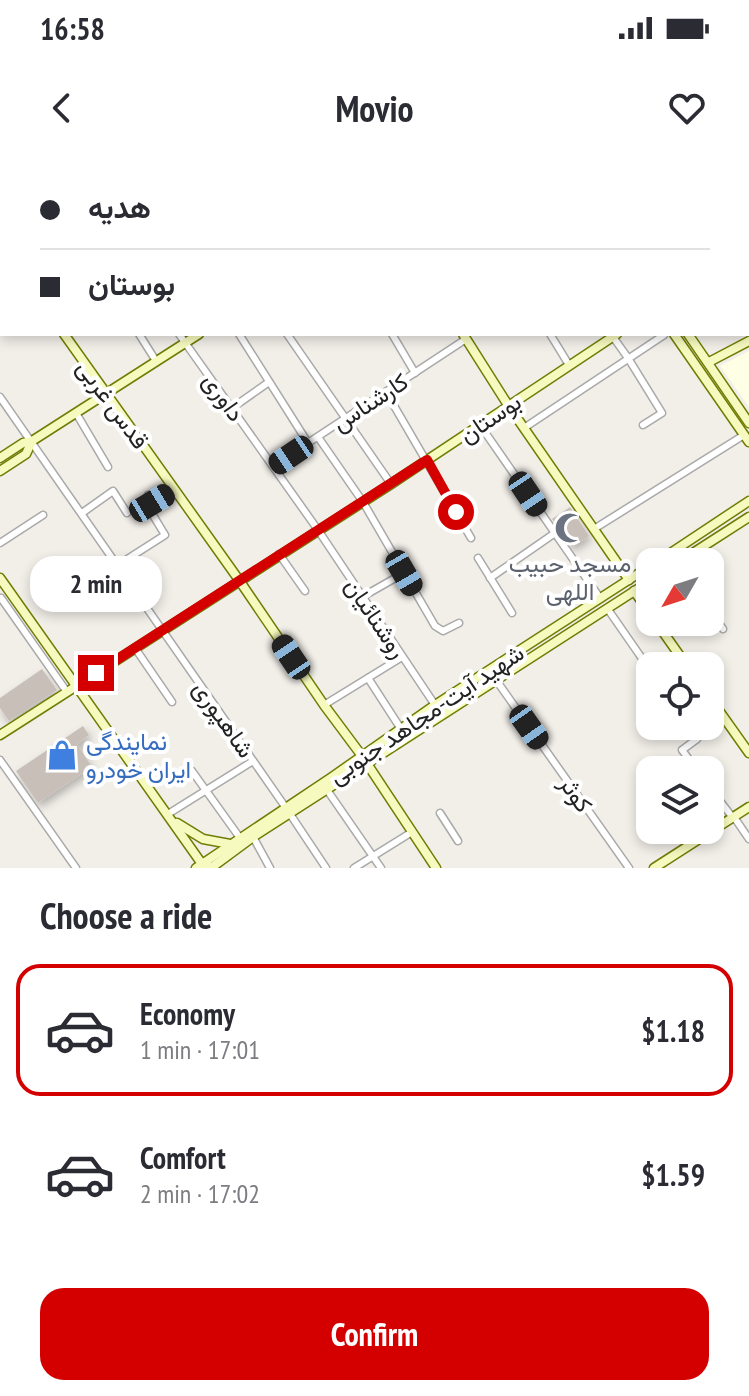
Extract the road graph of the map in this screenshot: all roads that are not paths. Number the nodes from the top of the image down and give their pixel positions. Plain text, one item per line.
1 (65, 336) edge
2 (140, 336) edge
3 (180, 336) edge
4 (196, 336) edge
5 (240, 336) edge
6 (288, 336) edge
7 (393, 336) edge
8 (464, 336) edge
9 (551, 336) edge
10 (612, 336) edge
11 (615, 336) edge
12 (662, 336) edge
13 (675, 336) edge
14 (690, 336) edge
15 (749, 341) edge
16 (185, 343) junction
17 (628, 358) junction
18 (156, 361) junction
19 (709, 362) junction
20 (569, 365) junction
21 (699, 369) junction
22 (415, 373) junction
23 (269, 382) junction
24 (386, 392) junction
25 (105, 394) junction
26 (0, 397) edge
27 (508, 405) junction
28 (232, 408) junction
29 (76, 413) junction
30 (345, 418) junction
31 (749, 423) edge
32 (480, 425) junction
33 (643, 425) dead end
34 (524, 428) junction
35 (318, 437) junction
36 (747, 438) edge
37 (32, 441) junction
38 (308, 443) junction
39 (0, 458) edge
40 (427, 460) junction
41 (273, 466) junction
42 (108, 467) dead end
43 (0, 471) edge
44 (391, 484) junction
45 (174, 489) junction
46 (148, 495) dead end
47 (363, 502) junction
48 (152, 503) junction
49 (745, 503) edge
50 (82, 513) junction
51 (127, 513) dead end
52 (43, 515) dead end
53 (749, 517) edge
54 (594, 529) junction
55 (318, 530) junction
56 (555, 533) junction
57 (471, 538) dead end
58 (0, 543) edge
59 (678, 548) edge
60 (701, 548) edge
61 (279, 554) junction
62 (478, 558) dead end
63 (118, 565) junction
64 (404, 573) junction
65 (636, 575) edge
66 (0, 578) edge
67 (490, 578) junction
68 (239, 580) junction
69 (629, 580) junction
70 (10, 591) junction
71 (305, 591) dead end
72 (634, 591) joint
73 (636, 594) edge
74 (362, 597) junction
75 (0, 598) edge
76 (600, 598) junction
77 (607, 608) junction
78 (512, 613) dead end
79 (459, 623) dead end
80 (162, 630) junction
81 (135, 648) junction
82 (638, 652) edge
83 (402, 657) junction
84 (368, 678) junction
85 (496, 680) junction
86 (76, 685) junction
87 (67, 692) junction
88 (172, 702) dead end
89 (324, 705) junction
90 (435, 705) junction
91 (724, 718) edge
92 (401, 729) junction
93 (0, 735) edge
94 (696, 740) edge
95 (749, 753) edge
96 (686, 756) edge
97 (0, 760) edge
98 (365, 760) junction
99 (253, 761) junction
100 (192, 771) dead end
101 (325, 787) junction
102 (206, 790) junction
103 (724, 806) edge
104 (749, 807) edge
105 (288, 811) junction
106 (440, 813) dead end
107 (170, 817) junction
108 (733, 818) junction
109 (412, 832) junction
110 (252, 835) junction
111 (240, 838) junction
112 (749, 839) edge
113 (458, 841) dead end
114 (233, 848) junction
115 (372, 856) junction
116 (200, 867) edge
117 (216, 867) edge
118 (76, 868) edge
119 (229, 868) edge
120 (270, 868) edge
121 (326, 868) edge
122 (354, 868) edge
123 (381, 868) edge
124 (436, 868) edge
125 (629, 868) edge
126 (654, 868) edge

1 - 25 street, قدس غربی
2 - 18 street
3 - 16 street, داوری
4 - 16 street
5 - 23 street
6 - 30 street
7 - 22 street
8 - 22 street, کارشناس
8 - 27 street
9 - 20 street
10 - 20 street, بوستان
11 - 17 street
12 - 17 street
13 - 21 street
14 - 19 street
15 - 19 street
16 - 18 street
16 - 28 street, داوری
17 - 33 street
17 - 34 street
18 - 25 street
19 - 21 street
19 - 31 street
20 - 27 street, بوستان
21 - 36 street
22 - 24 street, کارشناس
23 - 28 street
23 - 38 street
24 - 30 street, کارشناس
24 - 40 street
25 - 29 street
25 - 45 street, قدس غربی
26 - 37 street, شاهپوری
27 - 32 street, بوستان
27 - 34 street
28 - 41 street, داوری
29 - 37 street
29 - 42 street
30 - 35 street, کارشناس
30 - 44 street
32 - 40 street, بوستان
32 - 56 street
34 - 54 street
35 - 38 street, کارشناس
35 - 47 street
36 - 54 street
37 - 39 street
37 - 43 street
37 - 50 street, شاهپوری
38 - 41 street, کارشناس
40 - 44 street, بوستان
40 - 57 street
41 - 55 street, داوری
44 - 47 street, بوستان
45 - 48 street
45 - 68 street, قدس غربی
46 - 48 street
47 - 55 street, بوستان
47 - 64 street
48 - 63 street
49 - 53 street
49 - 59 street
50 - 51 street
50 - 63 street, شاهپوری
52 - 58 street
53 - 60 street
54 - 69 street
55 - 61 street, بوستان
55 - 74 street, روشنائیان
56 - 67 street
56 - 76 street
61 - 68 street, بوستان
61 - 71 street
62 - 67 street
63 - 80 street, شاهپوری
64 - 74 street
64 - 79 street
65 - 69 street, شهید آیت-مجاهد جنوبی
66 - 70 street
67 - 78 street
68 - 80 street, بوستان
68 - 89 street, قدس غربی
69 - 76 street, شهید آیت-مجاهد جنوبی
70 - 75 street
70 - 86 street
72 - 73 street
72 - 77 street, شهید آیت-مجاهد جنوبی
74 - 83 street, روشنائیان
75 - 87 street
76 - 90 street, شهید آیت-مجاهد جنوبی
77 - 82 street
77 - 85 street, شهید آیت-مجاهد جنوبی
80 - 81 street, بوستان
80 - 99 street, شاهپوری
81 - 86 street, بوستان
81 - 88 street
83 - 84 street
83 - 90 street, روشنائیان
84 - 89 street
84 - 92 street
85 - 98 street, شهید آیت-مجاهد جنوبی
85 - 125 street, کوثر
86 - 87 street, بوستان
86 - 107 street
87 - 93 street, بوستان
89 - 98 street, قدس غربی
90 - 92 street, شهید آیت-مجاهد جنوبی
91 - 95 street
92 - 98 street, شهید آیت-مجاهد جنوبی
94 - 96 street
97 - 118 street
98 - 101 street, شهید آیت-مجاهد جنوبی
98 - 109 street, قدس غربی
99 - 102 street
99 - 105 street, شاهپوری
100 - 102 street
101 - 105 street, شهید آیت-مجاهد جنوبی
101 - 115 street
102 - 107 street
102 - 111 street
103 - 108 street
104 - 108 street
105 - 110 street, شهید آیت-مجاهد جنوبی
105 - 121 street, شاهپوری
106 - 113 street
107 - 114 street
107 - 116 street
108 - 112 street
108 - 126 street
109 - 115 street
109 - 124 street, قدس غربی
110 - 111 street, شهید آیت-مجاهد جنوبی
110 - 114 street, شهید آیت-مجاهد جنوبی
110 - 120 street
111 - 114 street, شهید آیت-مجاهد جنوبی
114 - 116 street, شهید آیت-مجاهد جنوبی
114 - 117 street, شهید آیت-مجاهد جنوبی
114 - 119 street
115 - 122 street
115 - 123 street
116 - 117 street

